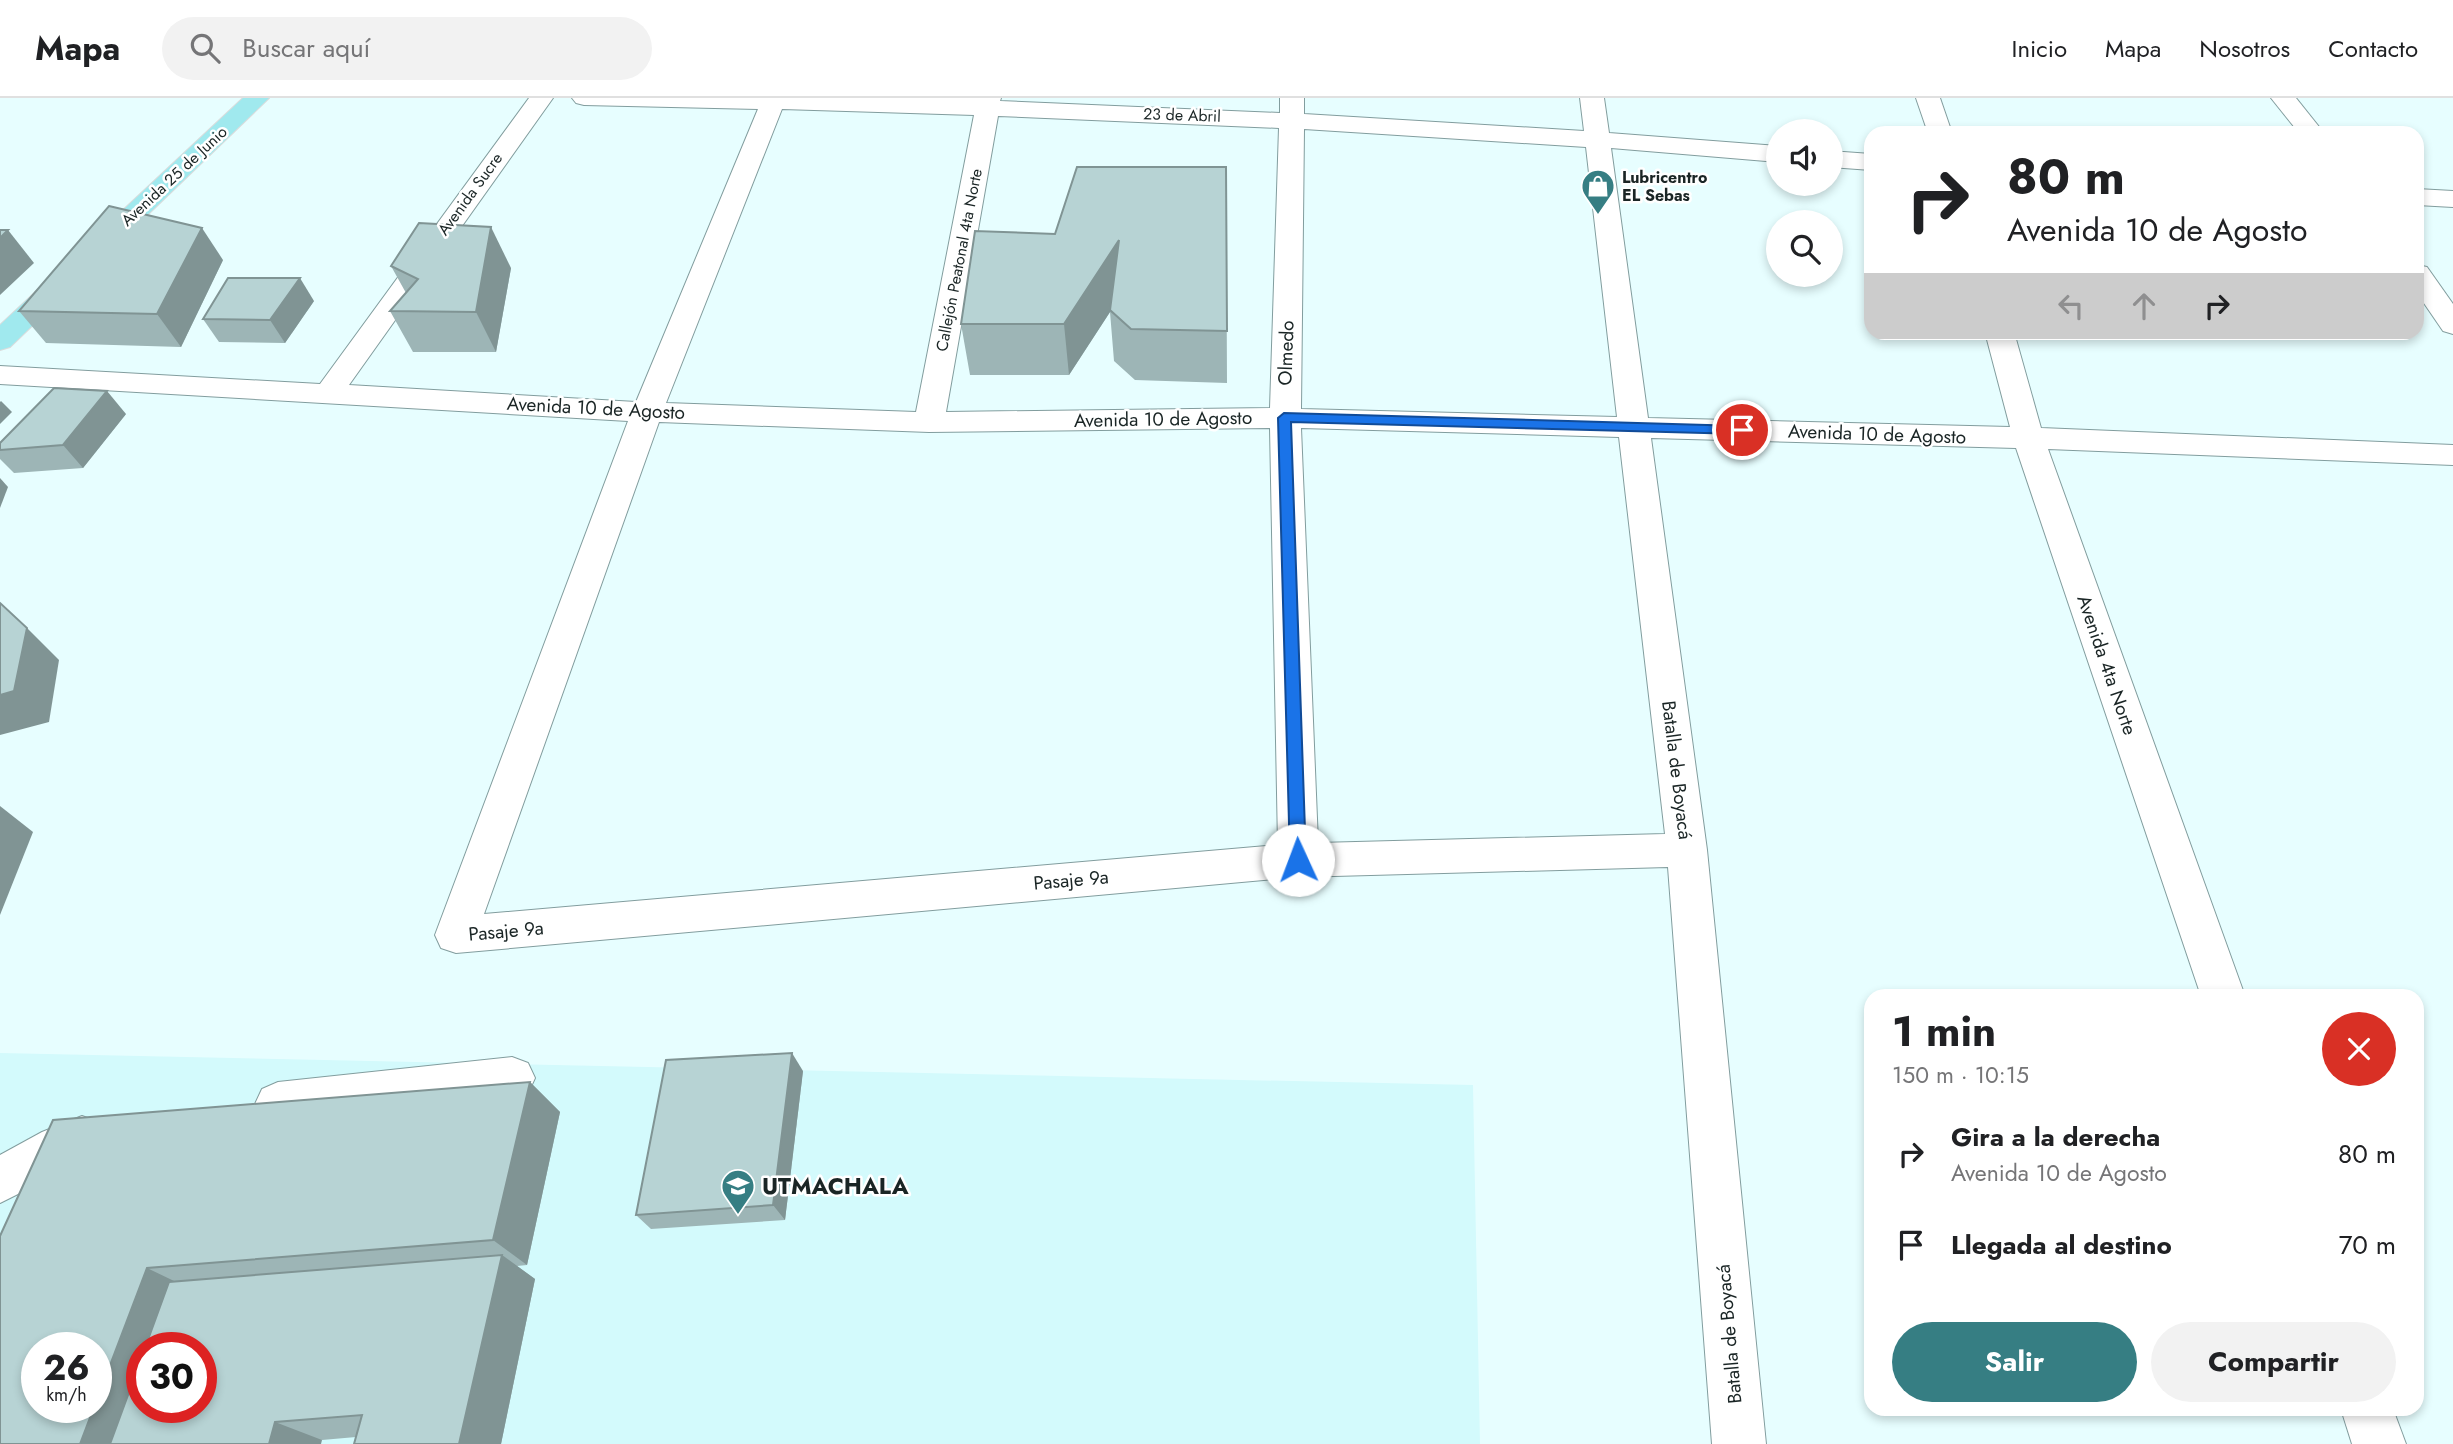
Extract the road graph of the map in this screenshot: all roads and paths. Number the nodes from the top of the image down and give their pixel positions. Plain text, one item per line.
1 (257, 98) edge
2 (541, 98) edge
3 (584, 98) edge
4 (1592, 98) edge
5 (1928, 98) edge
6 (2283, 98) edge
7 (774, 99) edge
8 (988, 103) edge
9 (1293, 109) edge
10 (1938, 126) edge
11 (2306, 126) edge
12 (1597, 138) junction
13 (1766, 153) edge
14 (1843, 160) edge
15 (1864, 161) edge
16 (2424, 197) edge
17 (2453, 199) edge
18 (2424, 283) edge
19 (2453, 325) edge
20 (2001, 340) edge
21 (0, 341) edge
22 (0, 375) edge
23 (328, 394) junction
24 (647, 412) junction
25 (1284, 418) junction
26 (929, 422) junction
27 (1635, 427) junction
28 (2028, 438) junction
29 (2453, 455) edge
30 (1687, 850) junction
31 (1298, 860) junction
32 (2221, 989) edge
33 (512, 1078) dead end
34 (239, 1108) edge
35 (117, 1125) edge
36 (0, 1180) edge
37 (2369, 1416) edge
38 (1739, 1444) edge
39 (2379, 1444) edge

1 - 21 main road, Avenida 25 de Junio
2 - 23 street, Avenida Sucre
3 - 7 street, 23 de Abril
4 - 12 street, Batalla de Boyacá
5 - 10 street
6 - 11 street
7 - 8 street, 23 de Abril
7 - 24 street
8 - 9 street, 23 de Abril
8 - 26 street, Callejón Peatonal 4ta Norte
9 - 12 street, 23 de Abril
9 - 25 street, Olmedo
12 - 13 street, 23 de Abril
12 - 27 street, Batalla de Boyacá
14 - 15 street
16 - 17 street
18 - 19 street
20 - 28 street, Avenida 4ta Norte
22 - 23 street, Avenida 10 de Agosto
23 - 24 street, Avenida 10 de Agosto
24 - 26 street, Avenida 10 de Agosto
24 - 31 street, Pasaje 9a
25 - 26 street, Avenida 10 de Agosto
25 - 27 street, Avenida 10 de Agosto
25 - 31 street, Olmedo
27 - 28 street, Avenida 10 de Agosto
27 - 30 street, Batalla de Boyacá
28 - 29 street, Avenida 10 de Agosto
28 - 32 street, Avenida 4ta Norte
30 - 31 street, Pasaje 9a
30 - 38 street, Batalla de Boyacá
33 - 34 street
35 - 36 street
37 - 39 street

